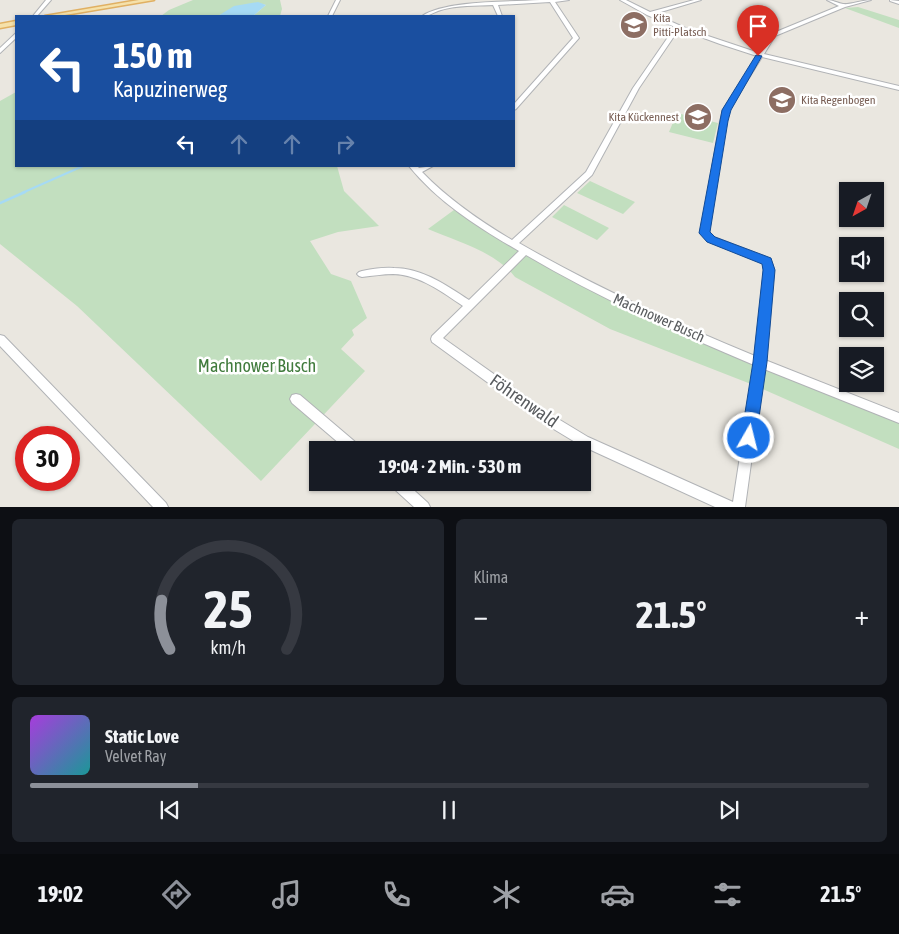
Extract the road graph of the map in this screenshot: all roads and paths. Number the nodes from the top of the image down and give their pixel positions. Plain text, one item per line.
1 (49, 0) edge
2 (151, 0) edge
3 (338, 0) edge
4 (567, 0) edge
5 (622, 0) edge
6 (699, 0) edge
7 (828, 0) edge
8 (869, 0) edge
9 (892, 0) edge
10 (552, 1) edge
11 (899, 3) edge
12 (495, 4) junction
13 (842, 6) junction
14 (649, 14) junction
15 (36, 15) edge
16 (54, 15) edge
17 (330, 15) edge
18 (428, 15) edge
19 (500, 15) edge
20 (15, 22) edge
21 (0, 26) edge
22 (678, 27) junction
23 (15, 36) edge
24 (0, 51) edge
25 (759, 54) junction
26 (899, 88) edge
27 (515, 107) edge
28 (415, 169) edge
29 (513, 244) junction
30 (525, 251) junction
31 (767, 261) joint
32 (362, 274) dead end
33 (469, 305) junction
34 (0, 339) edge
35 (760, 362) junction
36 (296, 399) dead end
37 (899, 418) edge
38 (345, 441) edge
39 (406, 491) edge
40 (162, 506) edge
41 (424, 506) edge
42 (731, 506) edge
43 (739, 506) edge

1 - 15 street
2 - 16 main road
3 - 17 street
4 - 10 street
5 - 14 street
6 - 14 street
7 - 13 street
8 - 13 street
9 - 11 street
10 - 12 street
10 - 27 street
12 - 18 street
12 - 19 street
13 - 25 street
14 - 22 street
20 - 21 main road
22 - 25 street
22 - 29 street
23 - 24 street
25 - 26 street
25 - 31 street
28 - 29 street, Machnower Busch
29 - 30 street, Machnower Busch
30 - 33 street, Föhrenwald
30 - 35 street, Machnower Busch
31 - 35 street
32 - 33 street
33 - 42 street, Föhrenwald
34 - 40 street
35 - 37 street, Machnower Busch
35 - 43 street
36 - 38 street
39 - 41 street

